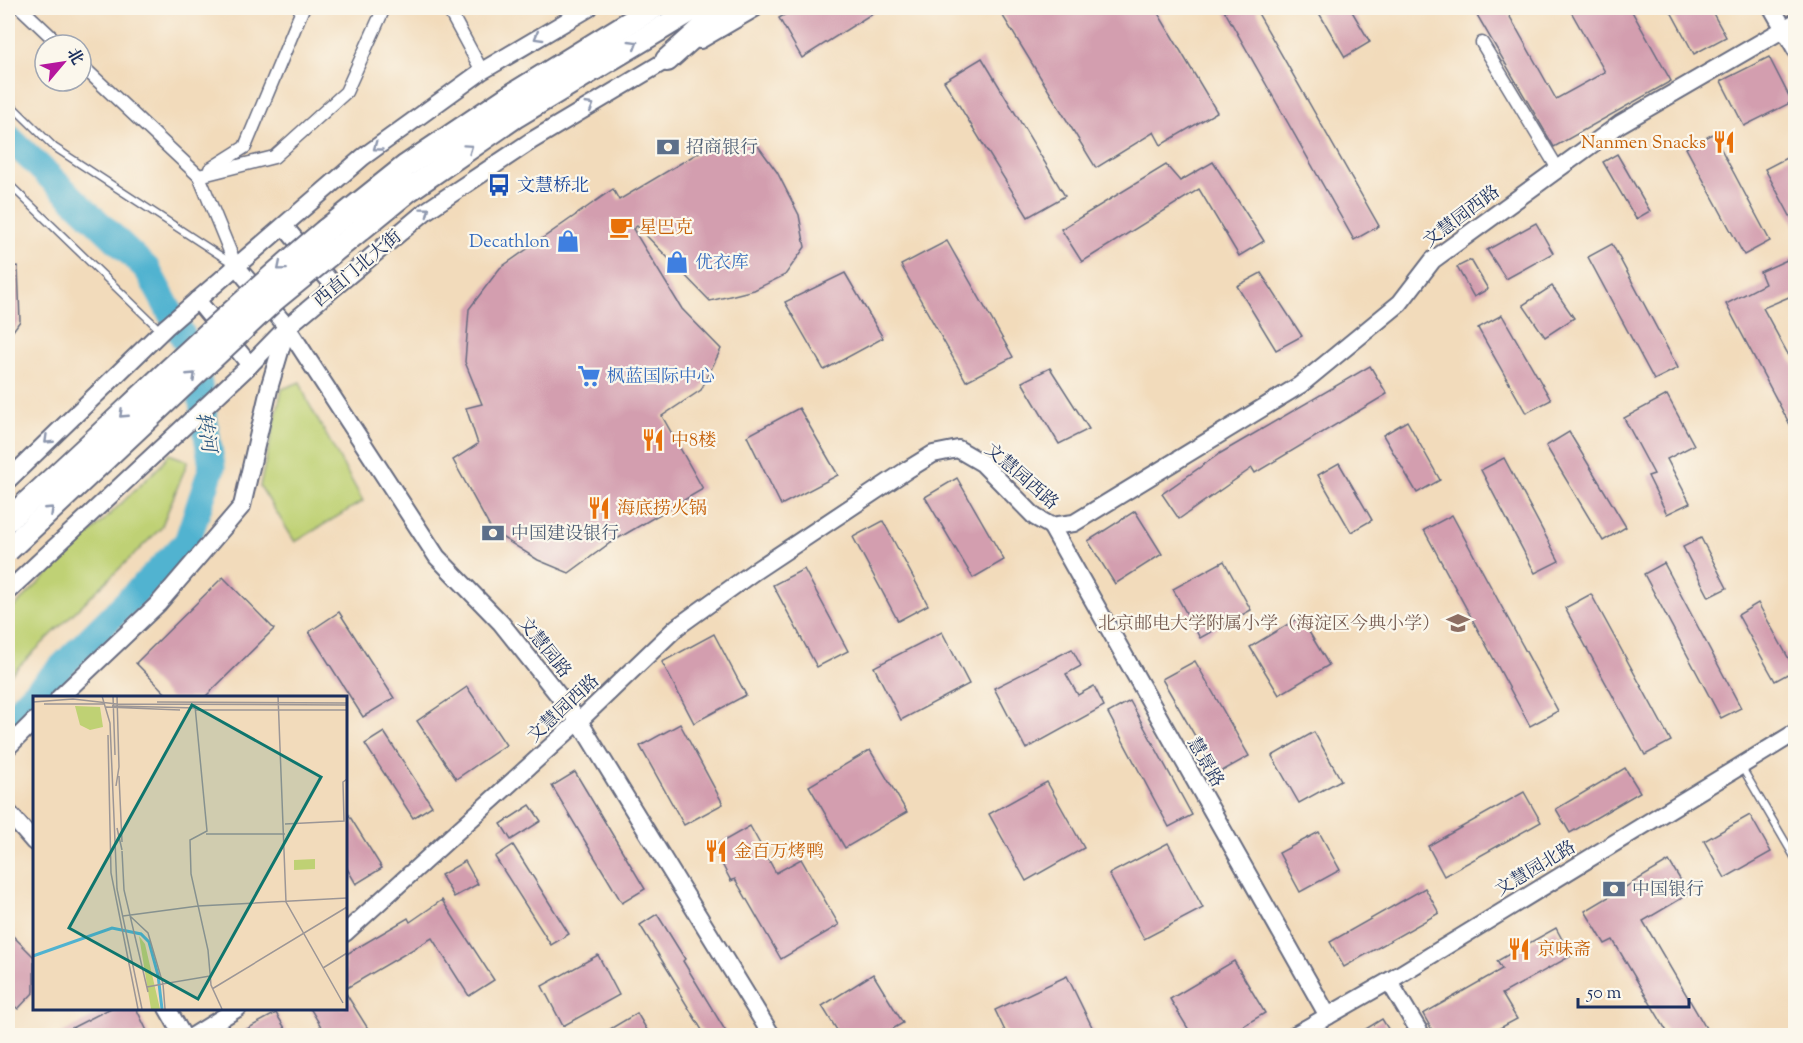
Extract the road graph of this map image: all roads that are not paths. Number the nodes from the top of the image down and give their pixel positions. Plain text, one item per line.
1 (21, 8) edge
2 (303, 8) edge
3 (384, 8) edge
4 (448, 8) edge
5 (589, 8) edge
6 (653, 8) edge
7 (695, 8) edge
8 (725, 8) edge
9 (755, 8) edge
10 (1772, 8) edge
11 (1790, 8) edge
12 (1792, 23) edge
13 (47, 33) edge
14 (1482, 43) dead end
15 (1796, 51) edge
16 (667, 60) junction
17 (482, 71) junction
18 (93, 75) edge
19 (8, 102) edge
20 (1558, 169) junction
21 (199, 176) junction
22 (8, 183) edge
23 (284, 226) junction
24 (332, 238) junction
25 (236, 266) junction
26 (334, 286) junction
27 (200, 298) junction
28 (287, 327) junction
29 (164, 329) junction
30 (245, 369) junction
31 (8, 480) edge
32 (8, 520) edge
33 (1051, 526) junction
34 (8, 550) edge
35 (8, 591) edge
36 (61, 696) edge
37 (579, 721) junction
38 (33, 723) edge
39 (1796, 732) edge
40 (8, 747) edge
41 (1741, 765) junction
42 (8, 812) edge
43 (33, 841) edge
44 (1796, 860) edge
45 (346, 932) edge
46 (1389, 981) junction
47 (168, 1010) edge
48 (235, 1010) edge
49 (1328, 1016) junction
50 (183, 1035) edge
51 (193, 1035) edge
52 (772, 1035) edge
53 (1293, 1035) edge
54 (1422, 1035) edge

1 - 13 street
2 - 21 street
3 - 21 street
4 - 17 street
5 -> 17 street
6 - 24 highway, 西直门北大街
24 -> 7 highway, 西直门北大街
8 - 16 highway
9 - 16 street, 西直门北大街
10 - 12 street
11 - 12 street
12 - 15 street
12 - 20 street, 文慧园西路
14 - 20 street
26 -> 16 street, 西直门北大街
17 -> 23 street
18 - 21 street
19 - 25 lane
20 - 33 street, 文慧园西路
21 - 25 street
22 - 29 lane
23 - 25 street
23 - 26 street
24 -> 32 highway, 西直门北大街, bridge
34 -> 24 highway, 西直门北大街, bridge
25 - 27 street
25 - 28 street, 文慧园路
26 - 28 street, 西直门北大街
27 - 29 street
27 - 30 street
28 - 30 street, 西直门北大街
28 - 36 street
28 - 37 street, 文慧园路
29 -> 31 street
30 - 35 street, 西直门北大街
33 - 37 street, 文慧园西路
33 - 49 street, 慧景路
37 - 45 street, 文慧园西路
37 - 52 street, 文慧园路
38 - 40 street
39 - 41 street, 文慧园北路
41 - 44 lane
41 - 46 street, 文慧园北路
42 - 43 street
46 - 49 street, 文慧园北路
46 - 54 street
47 - 50 street
48 - 51 street
49 - 53 street, 文慧园北路

